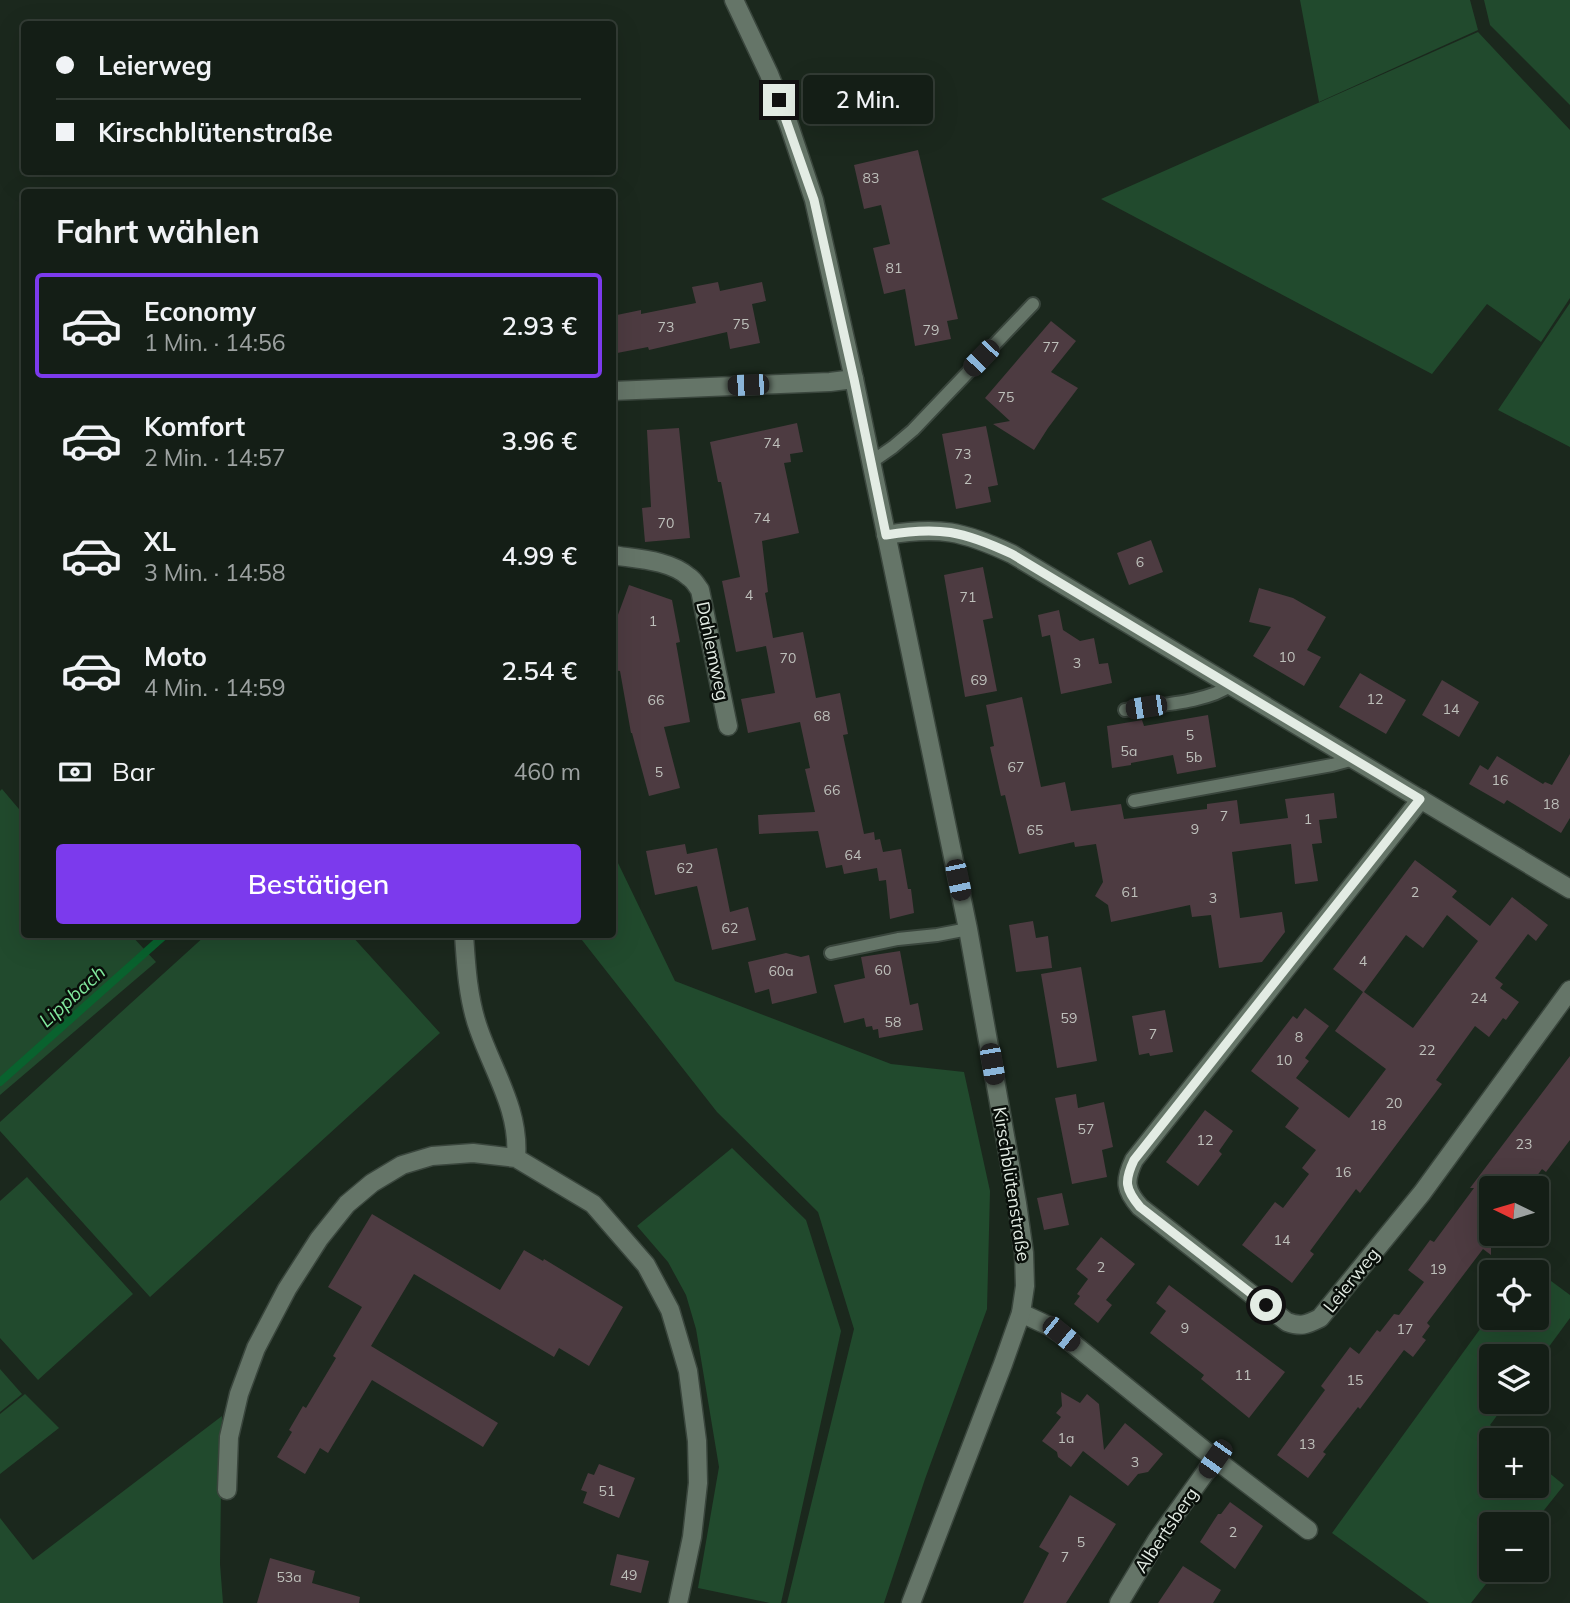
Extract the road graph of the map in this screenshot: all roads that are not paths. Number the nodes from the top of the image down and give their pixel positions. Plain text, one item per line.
1 (734, 0) edge
2 (1033, 304) dead end
3 (854, 379) junction
4 (616, 391) edge
5 (870, 463) junction
6 (886, 535) junction
7 (616, 556) edge
8 (1231, 685) junction
9 (1125, 710) dead end
10 (728, 726) dead end
11 (1354, 759) junction
12 (1420, 799) junction
13 (1134, 801) dead end
14 (1570, 889) edge
15 (968, 929) junction
16 (464, 938) edge
17 (831, 953) dead end
18 (1570, 990) edge
19 (516, 1158) junction
20 (1021, 1313) junction
21 (1215, 1459) junction
22 (227, 1490) dead end
23 (1308, 1530) dead end
24 (678, 1603) edge
25 (911, 1603) edge
26 (1119, 1603) edge

1 - 3 street, Kirschblütenstraße
2 - 5 lane
3 - 4 street
3 - 5 street, Kirschblütenstraße
5 - 6 street, Kirschblütenstraße
6 - 8 street
6 - 15 street, Kirschblütenstraße
7 - 10 street, Dahlemweg
8 - 9 lane
8 - 11 street
11 - 12 street
11 - 13 lane
12 - 14 street
12 - 18 street, Leierweg
15 - 17 lane
15 - 20 street, Kirschblütenstraße
16 - 19 street
19 - 22 street
19 - 24 street
20 - 21 street
20 - 25 street, Kirschblütenstraße
21 - 23 street
21 - 26 street, Albertsberg

